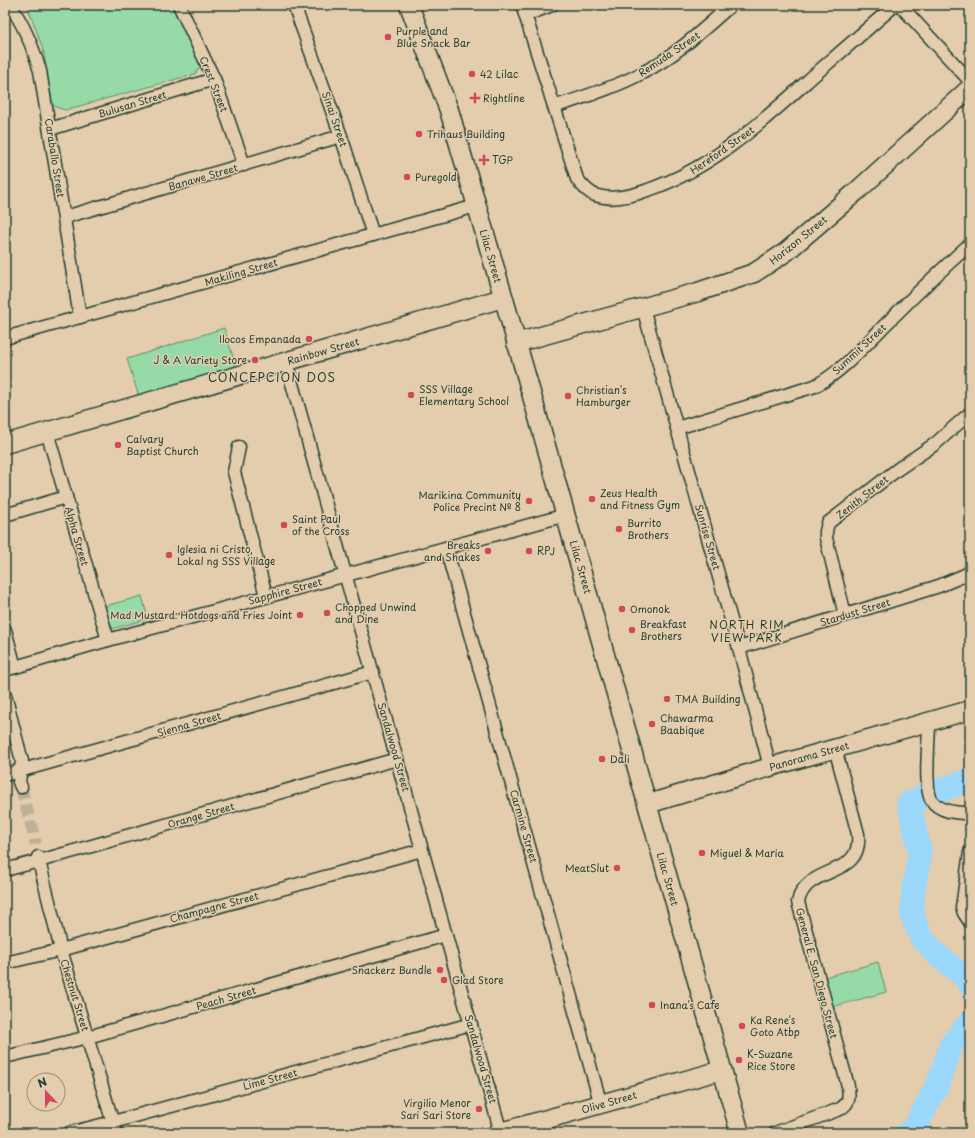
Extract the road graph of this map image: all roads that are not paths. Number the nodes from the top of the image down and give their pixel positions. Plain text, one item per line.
1 (10, 5) edge
2 (180, 5) edge
3 (294, 5) edge
4 (409, 5) edge
5 (552, 5) edge
6 (731, 5) edge
7 (894, 5) edge
8 (900, 5) edge
9 (524, 10) edge
10 (214, 79) junction
11 (970, 81) edge
12 (970, 88) edge
13 (554, 107) junction
14 (50, 129) junction
15 (341, 136) junction
16 (244, 165) junction
17 (476, 206) junction
18 (65, 217) junction
19 (373, 235) junction
20 (970, 244) edge
21 (503, 298) junction
22 (643, 308) junction
23 (80, 317) junction
24 (5, 338) edge
25 (516, 343) junction
26 (286, 362) junction
27 (970, 413) edge
28 (677, 428) junction
29 (47, 432) junction
30 (5, 444) edge
31 (239, 447) dead end
32 (66, 498) junction
33 (566, 514) junction
34 (5, 515) edge
35 (446, 548) junction
36 (970, 572) edge
37 (345, 574) junction
38 (266, 596) junction
39 (845, 615) junction
40 (5, 630) edge
41 (108, 640) junction
42 (739, 648) junction
43 (10, 669) edge
44 (373, 672) junction
45 (5, 695) edge
46 (970, 710) edge
47 (929, 723) junction
48 (835, 748) junction
49 (397, 759) junction
50 (770, 767) junction
51 (21, 771) junction
52 (5, 775) edge
53 (20, 787) tunnel mouth
54 (648, 804) junction
55 (970, 813) edge
56 (422, 850) junction
57 (970, 852) edge
58 (39, 859) junction
59 (5, 870) edge
60 (970, 922) edge
61 (446, 935) junction
62 (61, 950) junction
63 (5, 963) edge
64 (471, 1024) junction
65 (88, 1037) junction
66 (5, 1057) edge
67 (722, 1070) junction
68 (601, 1105) junction
69 (114, 1128) edge
70 (69, 1133) edge
71 (500, 1133) edge
72 (740, 1133) edge
73 (775, 1133) edge

1 - 14 street, Caraballo Street
2 - 10 street, Crest Street
3 - 15 street, Sinai Street
4 - 17 street, Lilac Street
5 - 9 street
6 - 13 street, Remuda Street
7 - 13 street, Hereford Street
8 - 11 street
9 - 13 street, Hereford Street
10 - 14 street, Bulusan Street
10 - 16 street, Crest Street
12 - 22 street, Horizon Street
14 - 18 street, Caraballo Street
15 - 16 street, Banawe Street
15 - 19 street, Sinai Street
16 - 18 street, Banawe Street
17 - 19 street, Makiling Street
17 - 21 street, Lilac Street
18 - 23 street, Caraballo Street
19 - 23 street, Makiling Street
20 - 28 street, Summit Street
21 - 25 street, Lilac Street
21 - 26 street, Rainbow Street
22 - 25 street, Horizon Street
22 - 28 street, Sunrise Street
23 - 24 street, Makiling Street
25 - 33 street, Lilac Street
26 - 29 street, Rainbow Street
26 - 37 street, Sandalwood Street
27 - 39 street, Zenith Street
28 - 42 street, Sunrise Street
29 - 30 street, Rainbow Street
29 - 32 street, Alpha Street
31 - 38 street
32 - 34 street
32 - 41 street, Alpha Street
33 - 35 street, Sapphire Street
33 - 54 street, Lilac Street
35 - 37 street, Sapphire Street
35 - 68 street, Carmine Street
36 - 39 street, Stardust Street
37 - 38 street, Sapphire Street
37 - 44 street, Sandalwood Street
38 - 41 street, Sapphire Street
39 - 42 street, Stardust Street
40 - 43 street
41 - 43 street, Sapphire Street
42 - 50 street, Sunrise Street
44 - 49 street, Sandalwood Street
44 - 51 street, Sienna Street
45 - 51 street
46 - 47 street, Panorama Street
47 - 48 street, Panorama Street
47 - 55 street
48 - 50 street, Panorama Street
48 - 73 street, General E. San Diego Street
49 - 56 street, Sandalwood Street
49 - 58 street, Orange Street
50 - 54 street, Panorama Street
51 - 52 street, Sienna Street
51 - 53 street
54 - 67 street, Lilac Street
56 - 61 street, Sandalwood Street
56 - 62 street, Champagne Street
57 - 60 street
58 - 59 street, Orange Street
58 - 62 street, Chestnut Street
61 - 64 street, Sandalwood Street
61 - 65 street, Peach Street
62 - 63 street, Champagne Street
62 - 65 street, Chestnut Street
64 - 69 street, Lime Street
64 - 71 street, Sandalwood Street
65 - 66 street, Peach Street
65 - 69 street, Chestnut Street
67 - 68 street, Olive Street
67 - 72 street, Lilac Street
68 - 71 street, Olive Street
69 - 70 street, Lime Street

